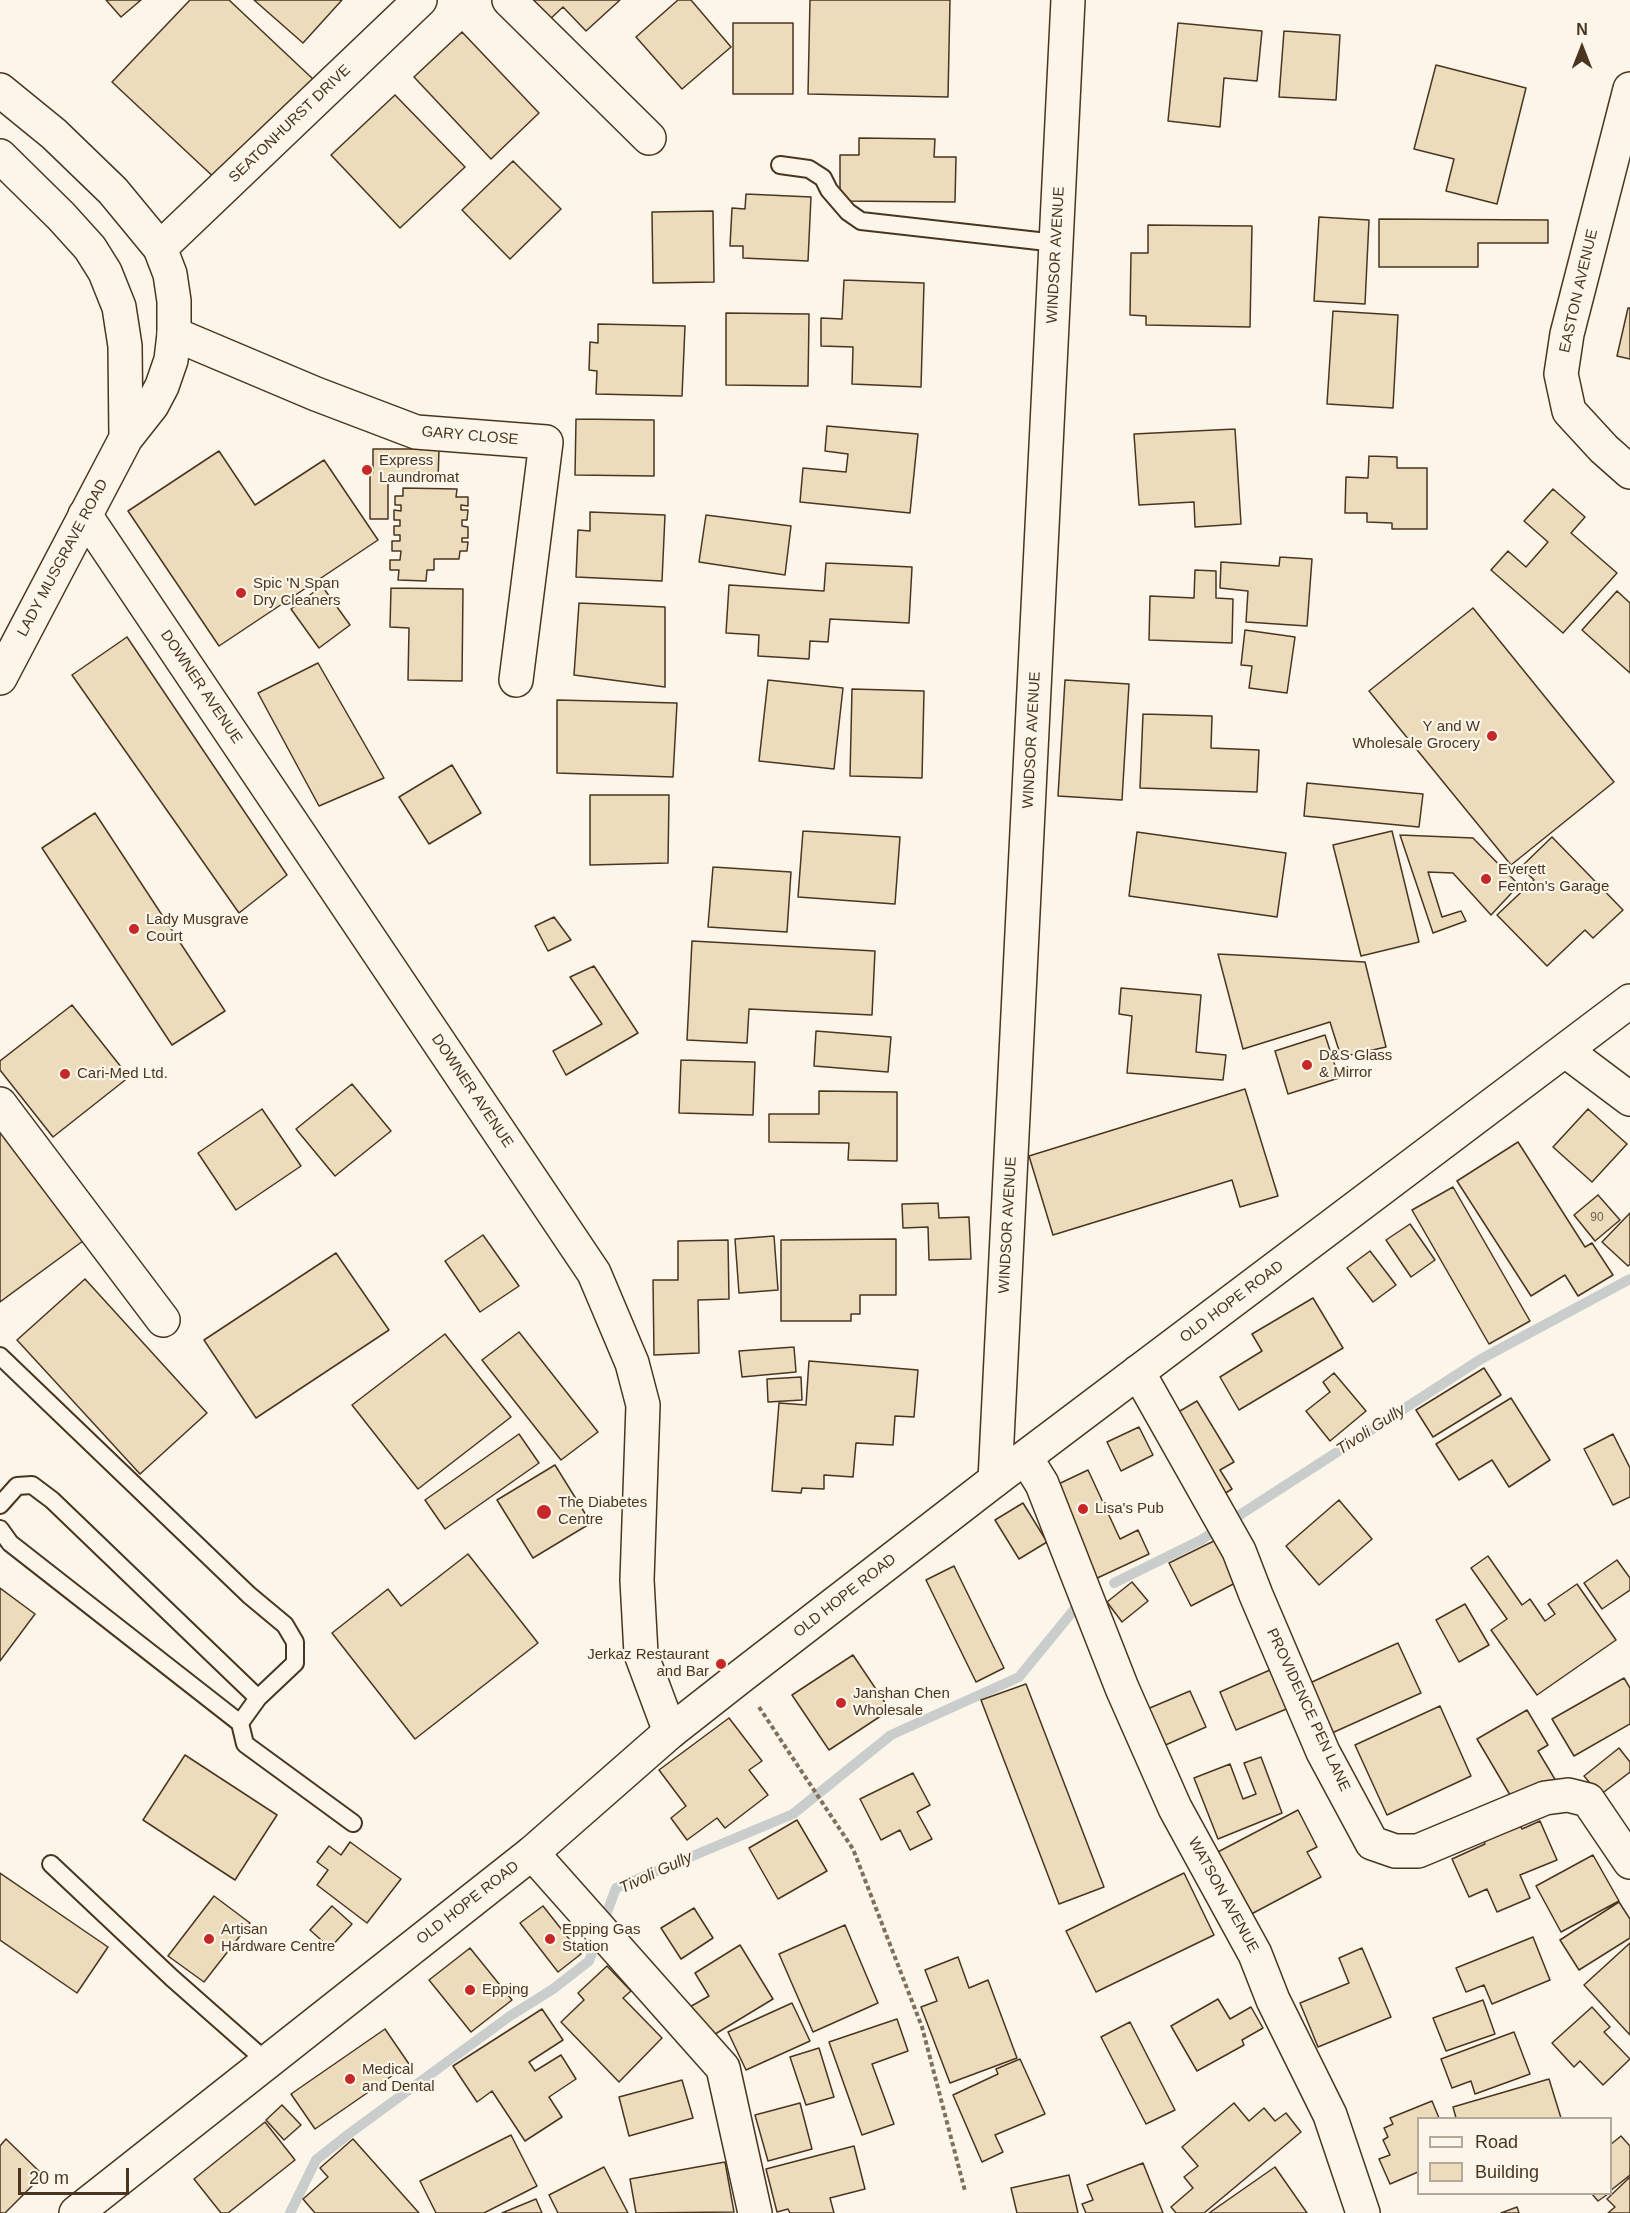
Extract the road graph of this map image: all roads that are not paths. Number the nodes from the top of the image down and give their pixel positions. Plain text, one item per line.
1 (420, 0) edge
2 (509, 0) edge
3 (1068, 0) edge
4 (1630, 89) edge
5 (0, 90) edge
6 (649, 138) dead end
7 (0, 156) edge
8 (780, 165) dead end
9 (1056, 243) junction
10 (160, 248) junction
11 (174, 334) junction
12 (126, 438) junction
13 (1630, 472) edge
14 (85, 515) junction
15 (0, 678) edge
16 (516, 680) dead end
17 (1630, 1001) edge
18 (1566, 1051) junction
19 (1630, 1099) edge
20 (0, 1104) edge
21 (163, 1320) dead end
22 (0, 1356) edge
23 (1138, 1372) junction
24 (1026, 1458) junction
25 (995, 1480) junction
26 (0, 1505) edge
27 (0, 1529) edge
28 (258, 1698) junction
29 (240, 1722) junction
30 (670, 1732) junction
31 (353, 1823) dead end
32 (532, 1853) junction
33 (1630, 1862) edge
34 (51, 1864) dead end
35 (266, 2061) junction
36 (76, 2213) edge
37 (755, 2213) edge
38 (1363, 2213) edge

1 - 10 street, SEATONHURST DRIVE
2 - 6 street
3 - 9 street, WINDSOR AVENUE
4 - 13 street, EASTON AVENUE
5 - 10 street, LADY MUSGRAVE ROAD
7 - 12 street, LADY MUSGRAVE ROAD
8 - 9 lane
9 - 25 street, WINDSOR AVENUE
10 - 11 street, LADY MUSGRAVE ROAD
11 - 12 street, LADY MUSGRAVE ROAD
11 - 16 street, GARY CLOSE
12 - 14 street, LADY MUSGRAVE ROAD
14 - 15 street, LADY MUSGRAVE ROAD
14 - 30 street, DOWNER AVENUE
17 - 18 street, OLD HOPE ROAD
18 - 19 street
18 - 23 street, OLD HOPE ROAD
20 - 21 street
22 - 28 lane
23 - 24 street, OLD HOPE ROAD
23 - 33 street, PROVIDENCE PEN LANE
24 - 25 street, OLD HOPE ROAD
24 - 38 street, WATSON AVENUE
25 - 30 street, OLD HOPE ROAD
26 - 28 lane
27 - 29 lane
28 - 29 lane
29 - 31 lane
30 - 32 street, OLD HOPE ROAD
32 - 35 street, OLD HOPE ROAD
32 - 37 street
34 - 35 lane
35 - 36 street, OLD HOPE ROAD

